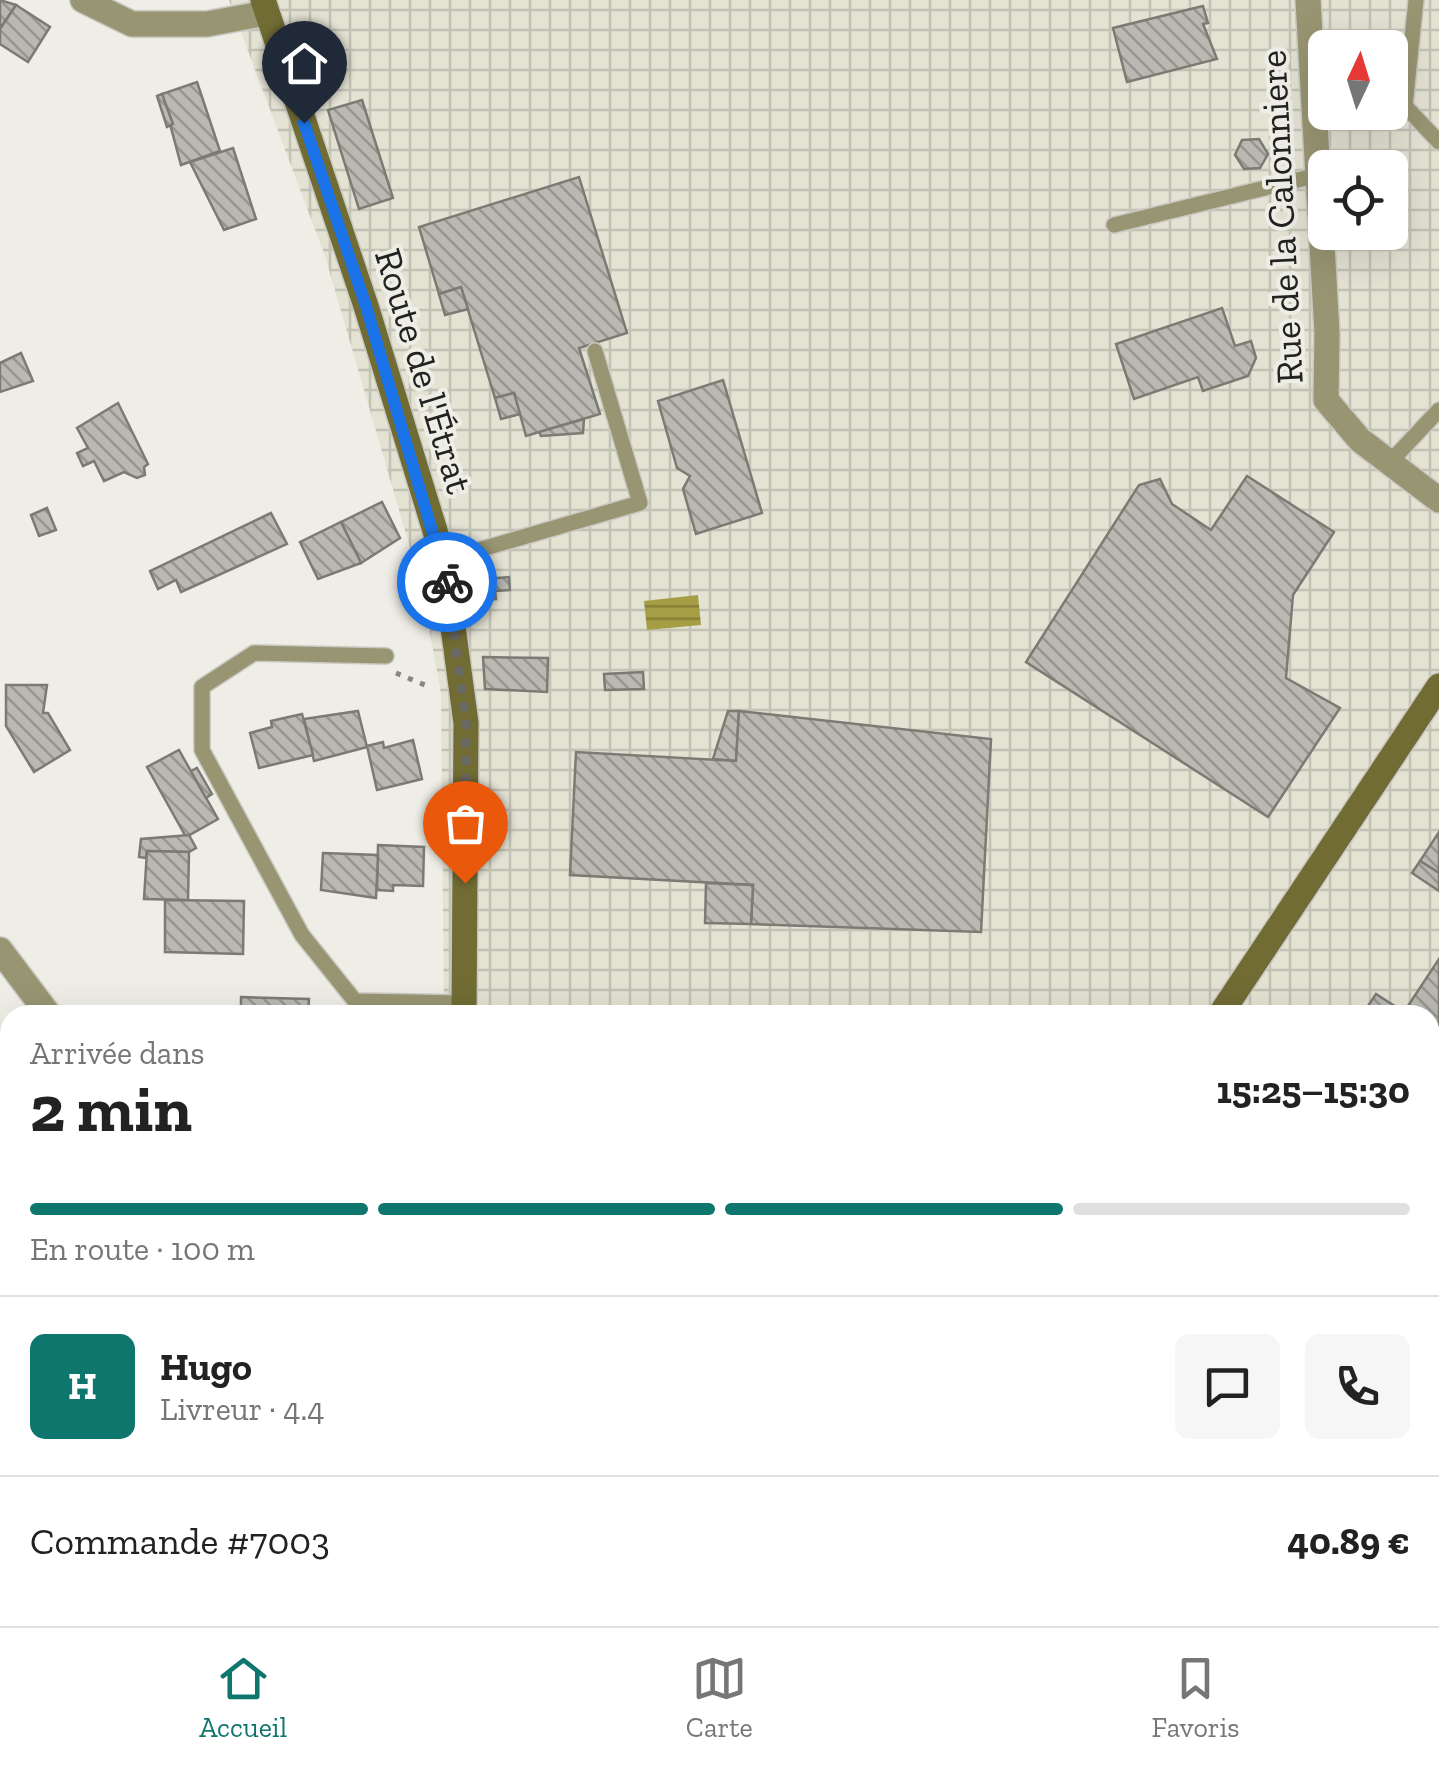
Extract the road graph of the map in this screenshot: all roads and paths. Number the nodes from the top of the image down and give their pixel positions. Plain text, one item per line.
1 (83, 0) edge
2 (1308, 0) edge
3 (1416, 0) edge
4 (265, 6) edge
5 (1439, 142) edge
6 (1317, 150) edge
7 (1308, 177) edge
8 (1114, 225) dead end
9 (1321, 250) edge
10 (596, 351) dead end
11 (1439, 410) edge
12 (1390, 462) junction
13 (1439, 500) edge
14 (444, 560) junction
15 (353, 655) junction
16 (386, 656) dead end
17 (1439, 686) edge
18 (462, 701) junction
19 (0, 950) edge
20 (41, 1005) edge
21 (410, 1005) edge
22 (464, 1005) edge
23 (1227, 1005) edge

1 - 4 street
2 - 6 street, Rue de la Calonniere
3 - 5 lane
4 - 14 main road, Route de l'Étrat
7 - 8 lane
9 - 12 street, Rue de la Calonniere
10 - 14 lane
11 - 12 lane
12 - 13 street, Rue de la Calonniere
14 - 18 main road, Route de l'Étrat
15 - 16 lane
15 - 18 path
15 - 21 lane
17 - 23 main road
18 - 22 main road, Route de l'Étrat
19 - 20 street

